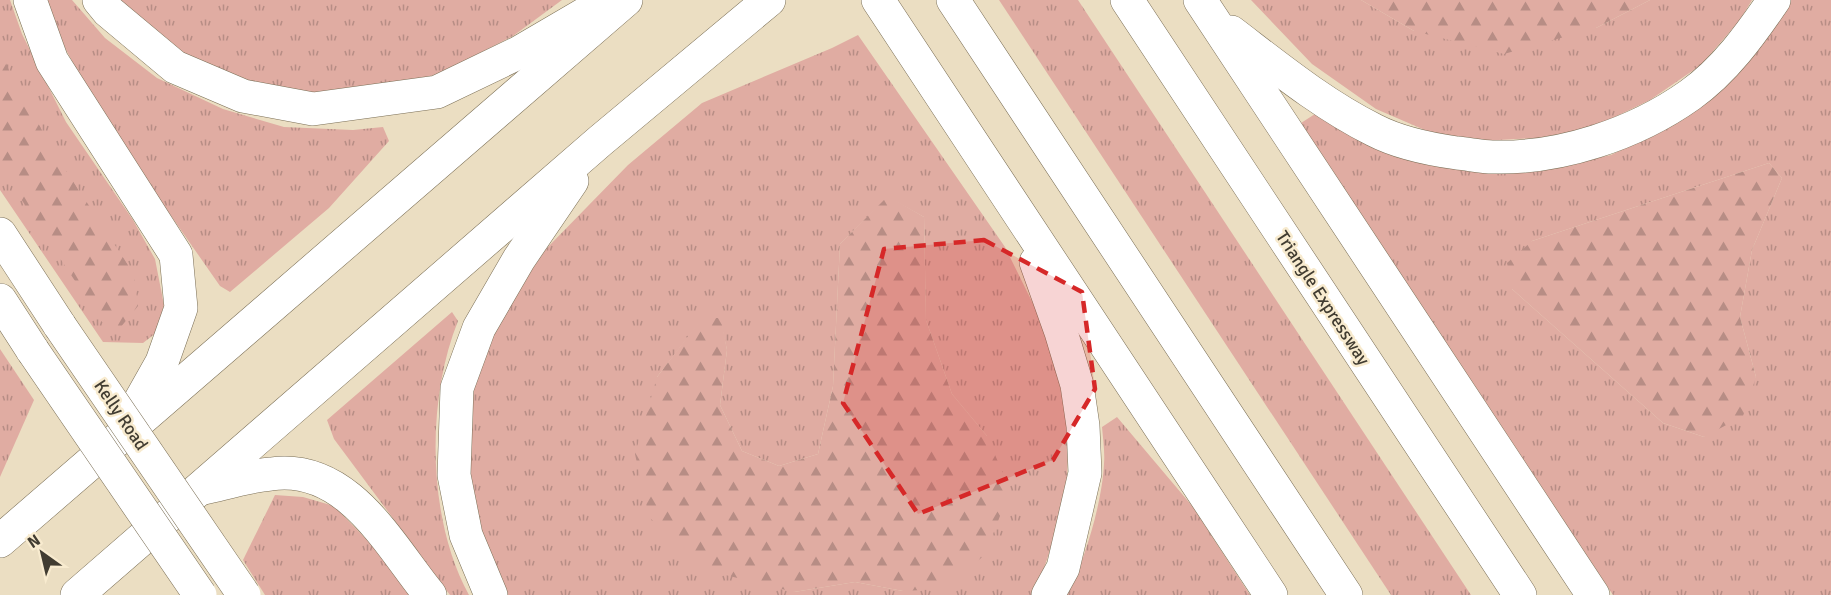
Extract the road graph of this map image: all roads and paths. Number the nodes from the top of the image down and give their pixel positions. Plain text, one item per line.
1 (30, 0) edge
2 (99, 0) edge
3 (610, 0) edge
4 (626, 0) edge
5 (769, 0) edge
6 (953, 0) edge
7 (1127, 0) edge
8 (1774, 0) edge
9 (884, 8) edge
10 (1207, 10) edge
11 (600, 141) junction
12 (1019, 213) junction
13 (0, 234) edge
14 (0, 300) edge
15 (119, 438) junction
16 (199, 489) junction
17 (0, 541) edge
18 (77, 595) edge
19 (200, 595) edge
20 (244, 595) edge
21 (430, 595) edge
22 (490, 595) edge
23 (1048, 595) edge
24 (1271, 595) edge
25 (1346, 595) edge
26 (1520, 595) edge
27 (1593, 595) edge

1 - 15 main road
2 - 3 main road
4 - 15 main road
5 - 11 main road
6 - 25 main road
7 - 26 main road, Triangle Expressway
8 - 10 main road
9 - 12 main road
10 - 27 main road
11 - 16 main road
11 - 22 main road
12 - 23 main road
12 - 24 main road
13 - 20 main road, Kelly Road, bridge
14 - 19 main road, Kelly Road, bridge
15 - 17 main road
16 - 18 main road
16 - 21 main road

